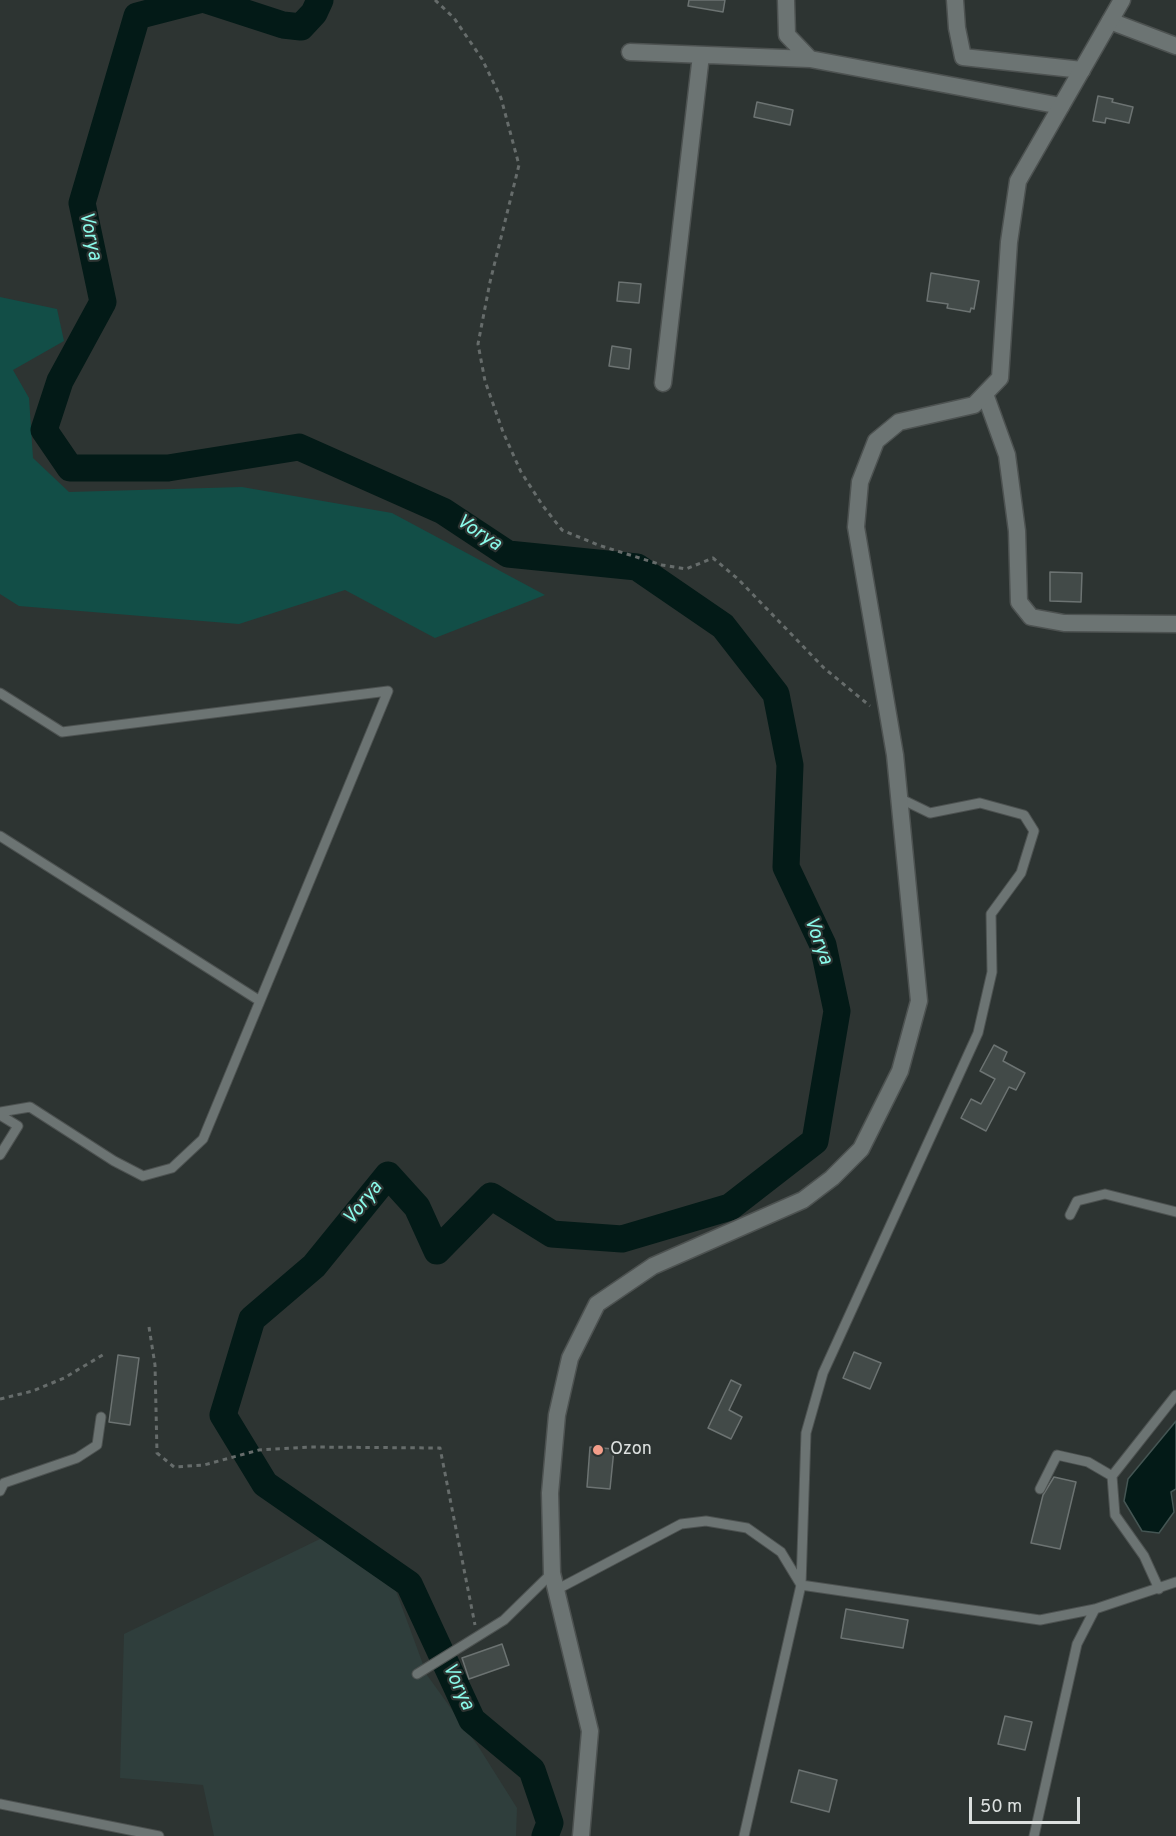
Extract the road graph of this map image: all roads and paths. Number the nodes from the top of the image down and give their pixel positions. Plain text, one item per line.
1 (435, 0) edge
2 (786, 0) edge
3 (955, 0) edge
4 (1122, 0) edge
5 (1110, 21) junction
6 (1176, 46) edge
7 (630, 52) dead end
8 (701, 55) junction
9 (810, 59) junction
10 (1082, 70) junction
11 (1061, 106) junction
12 (663, 383) dead end
13 (985, 394) junction
14 (1176, 624) edge
15 (0, 693) edge
16 (890, 724) junction
17 (899, 798) junction
18 (0, 836) edge
19 (260, 1001) junction
20 (0, 1113) edge
21 (0, 1155) edge
22 (1176, 1212) edge
23 (1070, 1215) dead end
24 (149, 1327) dead end
25 (106, 1353) dead end
26 (1176, 1395) edge
27 (0, 1399) edge
28 (101, 1417) dead end
29 (1112, 1476) junction
30 (1040, 1489) dead end
31 (0, 1491) edge
32 (552, 1573) junction
33 (1176, 1582) edge
34 (801, 1585) junction
35 (1159, 1589) junction
36 (556, 1590) junction
37 (1095, 1609) junction
38 (477, 1635) junction
39 (417, 1674) dead end
40 (0, 1804) edge
41 (159, 1836) edge
42 (581, 1836) edge
43 (744, 1836) edge
44 (1034, 1836) edge

1 - 16 path
2 - 9 street
3 - 10 street
4 - 5 street
5 - 6 street
5 - 10 street
7 - 8 street
8 - 9 street
8 - 12 street
9 - 11 street
10 - 11 street
11 - 13 street
13 - 14 street
13 - 16 street
15 - 19 lane
16 - 17 street
17 - 32 street
17 - 34 lane
18 - 19 lane
19 - 20 lane
20 - 21 lane
22 - 23 lane
24 - 38 path
25 - 27 path
26 - 29 lane
28 - 31 lane
29 - 30 lane
29 - 35 lane
32 - 36 street
32 - 38 lane
33 - 35 lane
34 - 36 lane
34 - 37 lane
34 - 43 lane
35 - 37 lane
36 - 42 street
37 - 44 lane
38 - 39 lane
40 - 41 lane

